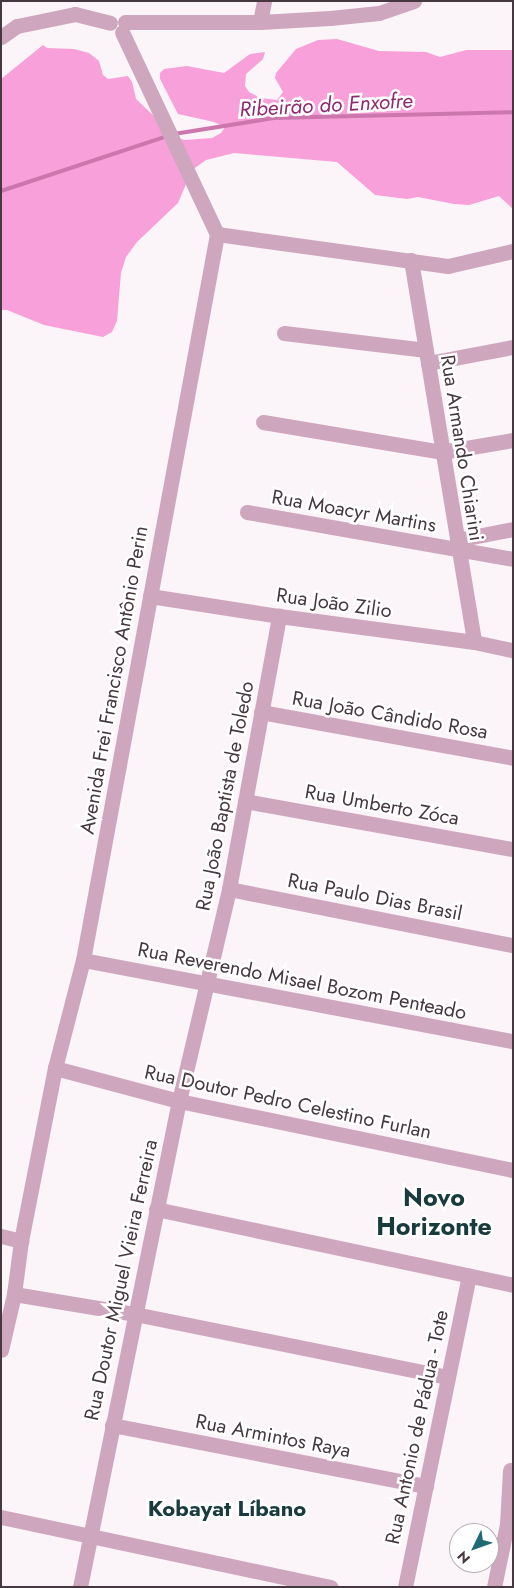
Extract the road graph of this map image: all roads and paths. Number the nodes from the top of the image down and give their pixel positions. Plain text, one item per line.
1 (264, 1) edge
2 (414, 1) edge
3 (260, 22) junction
4 (119, 26) junction
5 (1, 37) edge
6 (217, 234) junction
7 (513, 251) edge
8 (411, 260) junction
9 (284, 333) dead end
10 (513, 347) edge
11 (427, 357) junction
12 (263, 422) dead end
13 (513, 440) edge
14 (442, 452) junction
15 (247, 512) dead end
16 (513, 529) edge
17 (458, 545) junction
18 (513, 559) edge
19 (150, 596) junction
20 (279, 616) junction
21 (474, 642) junction
22 (513, 650) edge
23 (261, 712) junction
24 (513, 758) edge
25 (245, 801) junction
26 (513, 849) edge
27 (229, 889) junction
28 (513, 945) edge
29 (83, 960) junction
30 (208, 983) junction
31 (513, 1041) edge
32 (55, 1068) junction
33 (179, 1101) junction
34 (513, 1170) edge
35 (156, 1210) junction
36 (1, 1236) edge
37 (21, 1241) junction
38 (469, 1276) junction
39 (513, 1284) edge
40 (14, 1294) junction
41 (135, 1314) junction
42 (1, 1350) edge
43 (447, 1377) junction
44 (112, 1425) junction
45 (510, 1470) dead end
46 (426, 1486) junction
47 (1, 1517) edge
48 (90, 1535) junction
49 (80, 1587) edge
50 (331, 1587) edge
51 (405, 1587) edge
52 (494, 1587) edge

1 - 3 street
2 - 3 street
3 - 4 street
4 - 5 street
4 - 6 street
6 - 8 street
6 - 19 street, Avenida Frei Francisco Antônio Perin
7 - 8 street
8 - 11 street, Rua Armando Chiarini
9 - 11 street
10 - 11 street
11 - 14 street, Rua Armando Chiarini
12 - 14 street
13 - 14 street
14 - 17 street, Rua Armando Chiarini
15 - 17 street, Rua Moacyr Martins
16 - 17 street
17 - 18 street, Rua Moacyr Martins
17 - 21 street, Rua Armando Chiarini
19 - 20 street, Rua João Zilio
19 - 29 street, Avenida Frei Francisco Antônio Perin
20 - 21 street, Rua João Zilio
20 - 23 street, Rua João Baptista de Toledo
21 - 22 street, Rua João Zilio
23 - 24 street, Rua João Cândido Rosa
23 - 25 street, Rua João Baptista de Toledo
25 - 26 street, Rua Umberto Zóca
25 - 27 street, Rua João Baptista de Toledo
27 - 28 street, Rua Paulo Dias Brasil
27 - 30 street, Rua João Baptista de Toledo
29 - 30 street, Rua Reverendo Misael Bozom Penteado
29 - 32 street, Avenida Frei Francisco Antônio Perin
30 - 31 street, Rua Reverendo Misael Bozom Penteado
30 - 33 street, Rua Doutor Miguel Vieira Ferreira
32 - 33 street, Rua Doutor Pedro Celestino Furlan
32 - 37 street, Avenida Frei Francisco Antônio Perin
33 - 34 street, Rua Doutor Pedro Celestino Furlan
33 - 35 street, Rua Doutor Miguel Vieira Ferreira
35 - 38 street
35 - 41 street, Rua Doutor Miguel Vieira Ferreira
36 - 37 street
37 - 40 street, Avenida Frei Francisco Antônio Perin
38 - 39 street
38 - 43 street, Rua Antonio de Pádua - Tote
40 - 41 street
40 - 42 street, Avenida Frei Francisco Antônio Perin
41 - 43 street
41 - 44 street, Rua Doutor Miguel Vieira Ferreira
43 - 46 street, Rua Antonio de Pádua - Tote
44 - 46 street, Rua Armintos Raya
44 - 48 street, Rua Doutor Miguel Vieira Ferreira
45 - 52 street
46 - 51 street, Rua Antonio de Pádua - Tote
47 - 48 street
48 - 49 street, Rua Doutor Miguel Vieira Ferreira
48 - 50 street

